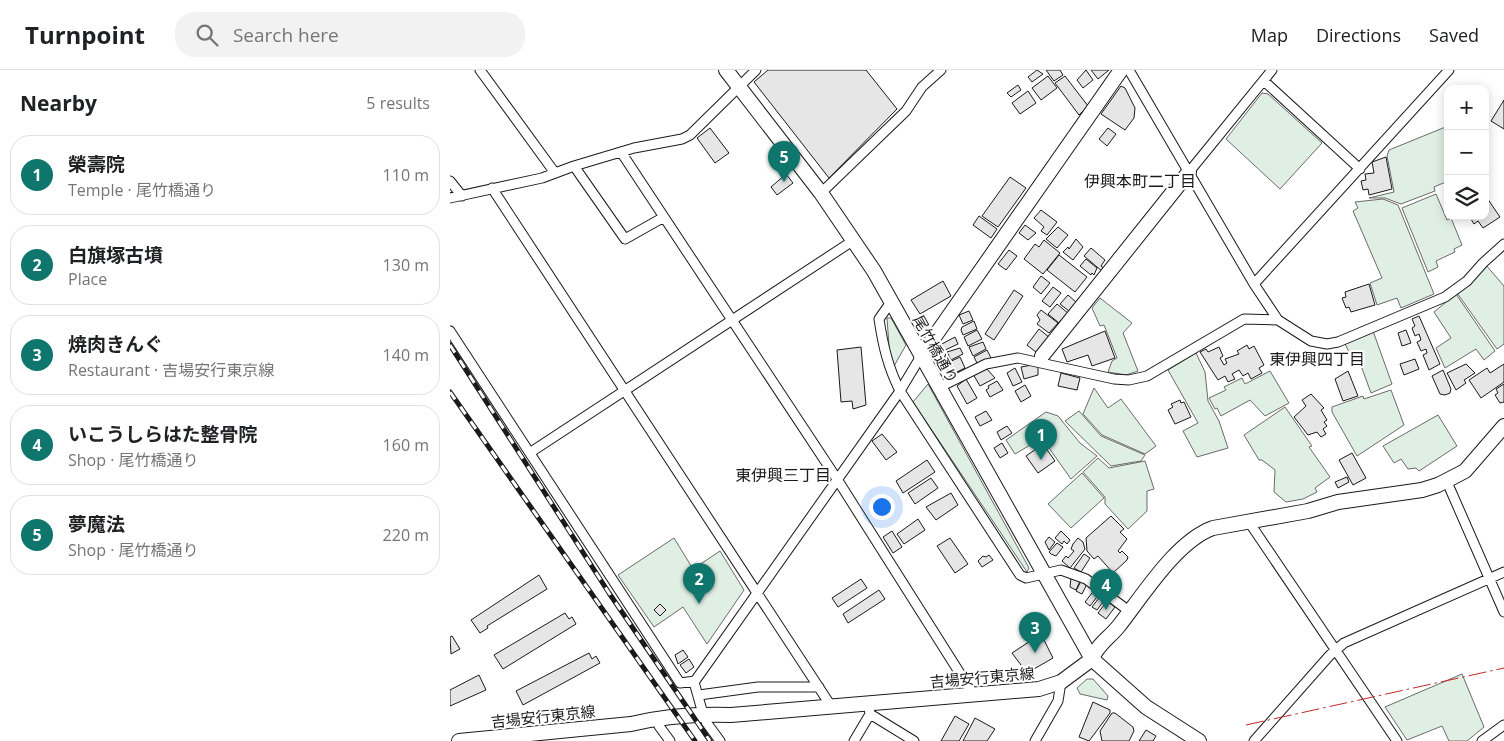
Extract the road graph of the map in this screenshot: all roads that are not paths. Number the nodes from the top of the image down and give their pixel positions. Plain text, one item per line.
1 (480, 70) edge
2 (726, 70) edge
3 (756, 70) edge
4 (941, 70) edge
5 (1121, 70) edge
6 (1129, 70) edge
7 (1272, 70) edge
8 (1449, 70) edge
9 (1264, 81) junction
10 (739, 86) junction
11 (621, 152) junction
12 (574, 166) junction
13 (1360, 169) junction
14 (1190, 172) junction
15 (555, 173) junction
16 (450, 181) edge
17 (492, 188) junction
18 (821, 193) junction
19 (462, 196) junction
20 (450, 198) edge
21 (664, 217) junction
22 (854, 240) junction
23 (1504, 244) edge
24 (1254, 284) junction
25 (891, 302) junction
26 (732, 320) junction
27 (1278, 320) junction
28 (450, 331) edge
29 (921, 356) junction
30 (1040, 359) junction
31 (938, 388) junction
32 (624, 391) junction
33 (900, 391) junction
34 (1504, 426) edge
35 (531, 452) junction
36 (837, 480) junction
37 (1447, 482) junction
38 (1249, 522) junction
39 (1504, 572) edge
40 (1042, 574) junction
41 (1490, 578) junction
42 (757, 593) junction
43 (1129, 611) junction
44 (1504, 612) edge
45 (1335, 650) junction
46 (1092, 659) junction
47 (694, 682) junction
48 (1061, 682) junction
49 (819, 687) junction
50 (973, 694) junction
51 (699, 695) junction
52 (831, 706) junction
53 (869, 708) junction
54 (705, 718) junction
55 (631, 724) junction
56 (1504, 725) edge
57 (659, 726) junction
58 (503, 739) edge
59 (459, 741) edge
60 (670, 741) edge
61 (720, 741) edge
62 (854, 741) edge
63 (914, 741) edge
64 (1035, 741) edge
65 (1199, 741) edge
66 (1254, 741) edge
67 (1397, 741) edge
68 (1482, 741) edge

1 - 15 street
2 - 10 main road, 尾竹橋通り
3 - 10 street
4 - 18 street
5 - 29 main road
6 - 14 street
7 - 9 street
8 - 13 street
9 - 13 street
9 - 14 street
10 - 11 street
10 - 18 main road, 尾竹橋通り
11 - 12 street
11 - 21 street
12 - 15 street
12 - 21 street
13 - 24 street
14 - 24 street
14 - 30 main road
15 - 17 street
16 - 19 street
17 - 19 street
17 - 32 street
18 - 22 main road, 尾竹橋通り
19 - 20 street
21 - 26 street
22 - 25 main road, 尾竹橋通り
22 - 26 street
23 - 27 street
24 - 27 street
25 - 29 main road, 尾竹橋通り
25 - 33 street
26 - 32 street
26 - 36 street
27 - 30 street
28 - 35 street
29 - 31 main road, 尾竹橋通り
29 - 33 street
30 - 31 street
31 - 40 main road, 尾竹橋通り
32 - 35 street
32 - 42 street
33 - 36 street
33 - 40 street
34 - 37 main road, 吉場安行東京線
35 - 47 street
36 - 42 street
36 - 50 street
37 - 38 main road, 吉場安行東京線
37 - 41 street
38 - 43 main road, 吉場安行東京線
38 - 45 street
39 - 41 street
40 - 43 street
40 - 46 main road, 尾竹橋通り
41 - 44 street
41 - 45 street
42 - 47 street
42 - 49 street
43 - 46 main road, 吉場安行東京線
45 - 66 street
45 - 67 street
46 - 48 main road, 吉場安行東京線
46 - 65 main road
47 - 51 street
48 - 50 main road, 吉場安行東京線
48 - 64 street
49 - 51 street
49 - 52 street
50 - 53 main road, 吉場安行東京線
51 - 54 street
52 - 53 main road, 吉場安行東京線
52 - 54 main road, 吉場安行東京線
53 - 62 street
53 - 63 street
54 - 55 main road, 吉場安行東京線
54 - 57 main road, 吉場安行東京線
54 - 61 street
55 - 57 main road, 吉場安行東京線
55 - 58 main road, 吉場安行東京線
56 - 68 street
57 - 60 street
58 - 59 main road, 吉場安行東京線

